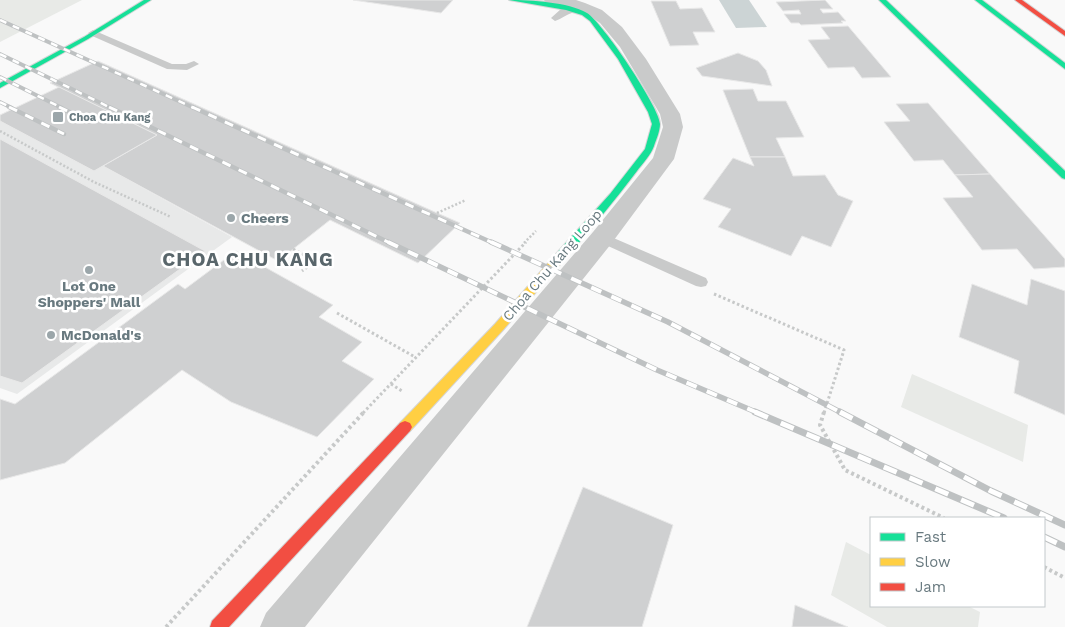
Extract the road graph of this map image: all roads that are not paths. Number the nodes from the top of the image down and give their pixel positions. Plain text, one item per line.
1 (148, 0) edge
2 (512, 0) edge
3 (553, 0) edge
4 (882, 0) edge
5 (978, 0) edge
6 (1018, 0) edge
7 (572, 10) junction
8 (555, 18) dead end
9 (94, 33) junction
10 (1065, 34) edge
11 (194, 64) dead end
12 (1065, 67) edge
13 (0, 86) edge
14 (650, 95) junction
15 (663, 159) junction
16 (1065, 176) edge
17 (625, 177) junction
18 (602, 238) junction
19 (701, 282) dead end
20 (292, 548) junction
21 (323, 575) junction
22 (218, 627) edge
23 (280, 627) edge

1 - 9 main road
2 - 7 main road, Choa Chu Kang Loop
3 - 7 street
3 - 14 street, Choa Chu Kang Loop
4 - 16 main road
5 - 12 main road
6 - 10 main road
7 - 8 lane
7 - 14 main road, Choa Chu Kang Loop
9 - 11 lane
9 - 13 main road
14 - 15 street, Choa Chu Kang Loop
14 - 17 main road, Choa Chu Kang Loop
15 - 17 street
15 - 18 street, Choa Chu Kang Loop
17 - 20 main road, Choa Chu Kang Loop
18 - 19 lane
18 - 21 street, Choa Chu Kang Loop
20 - 21 street
20 - 22 main road, Choa Chu Kang Loop
21 - 23 street, Choa Chu Kang Loop

